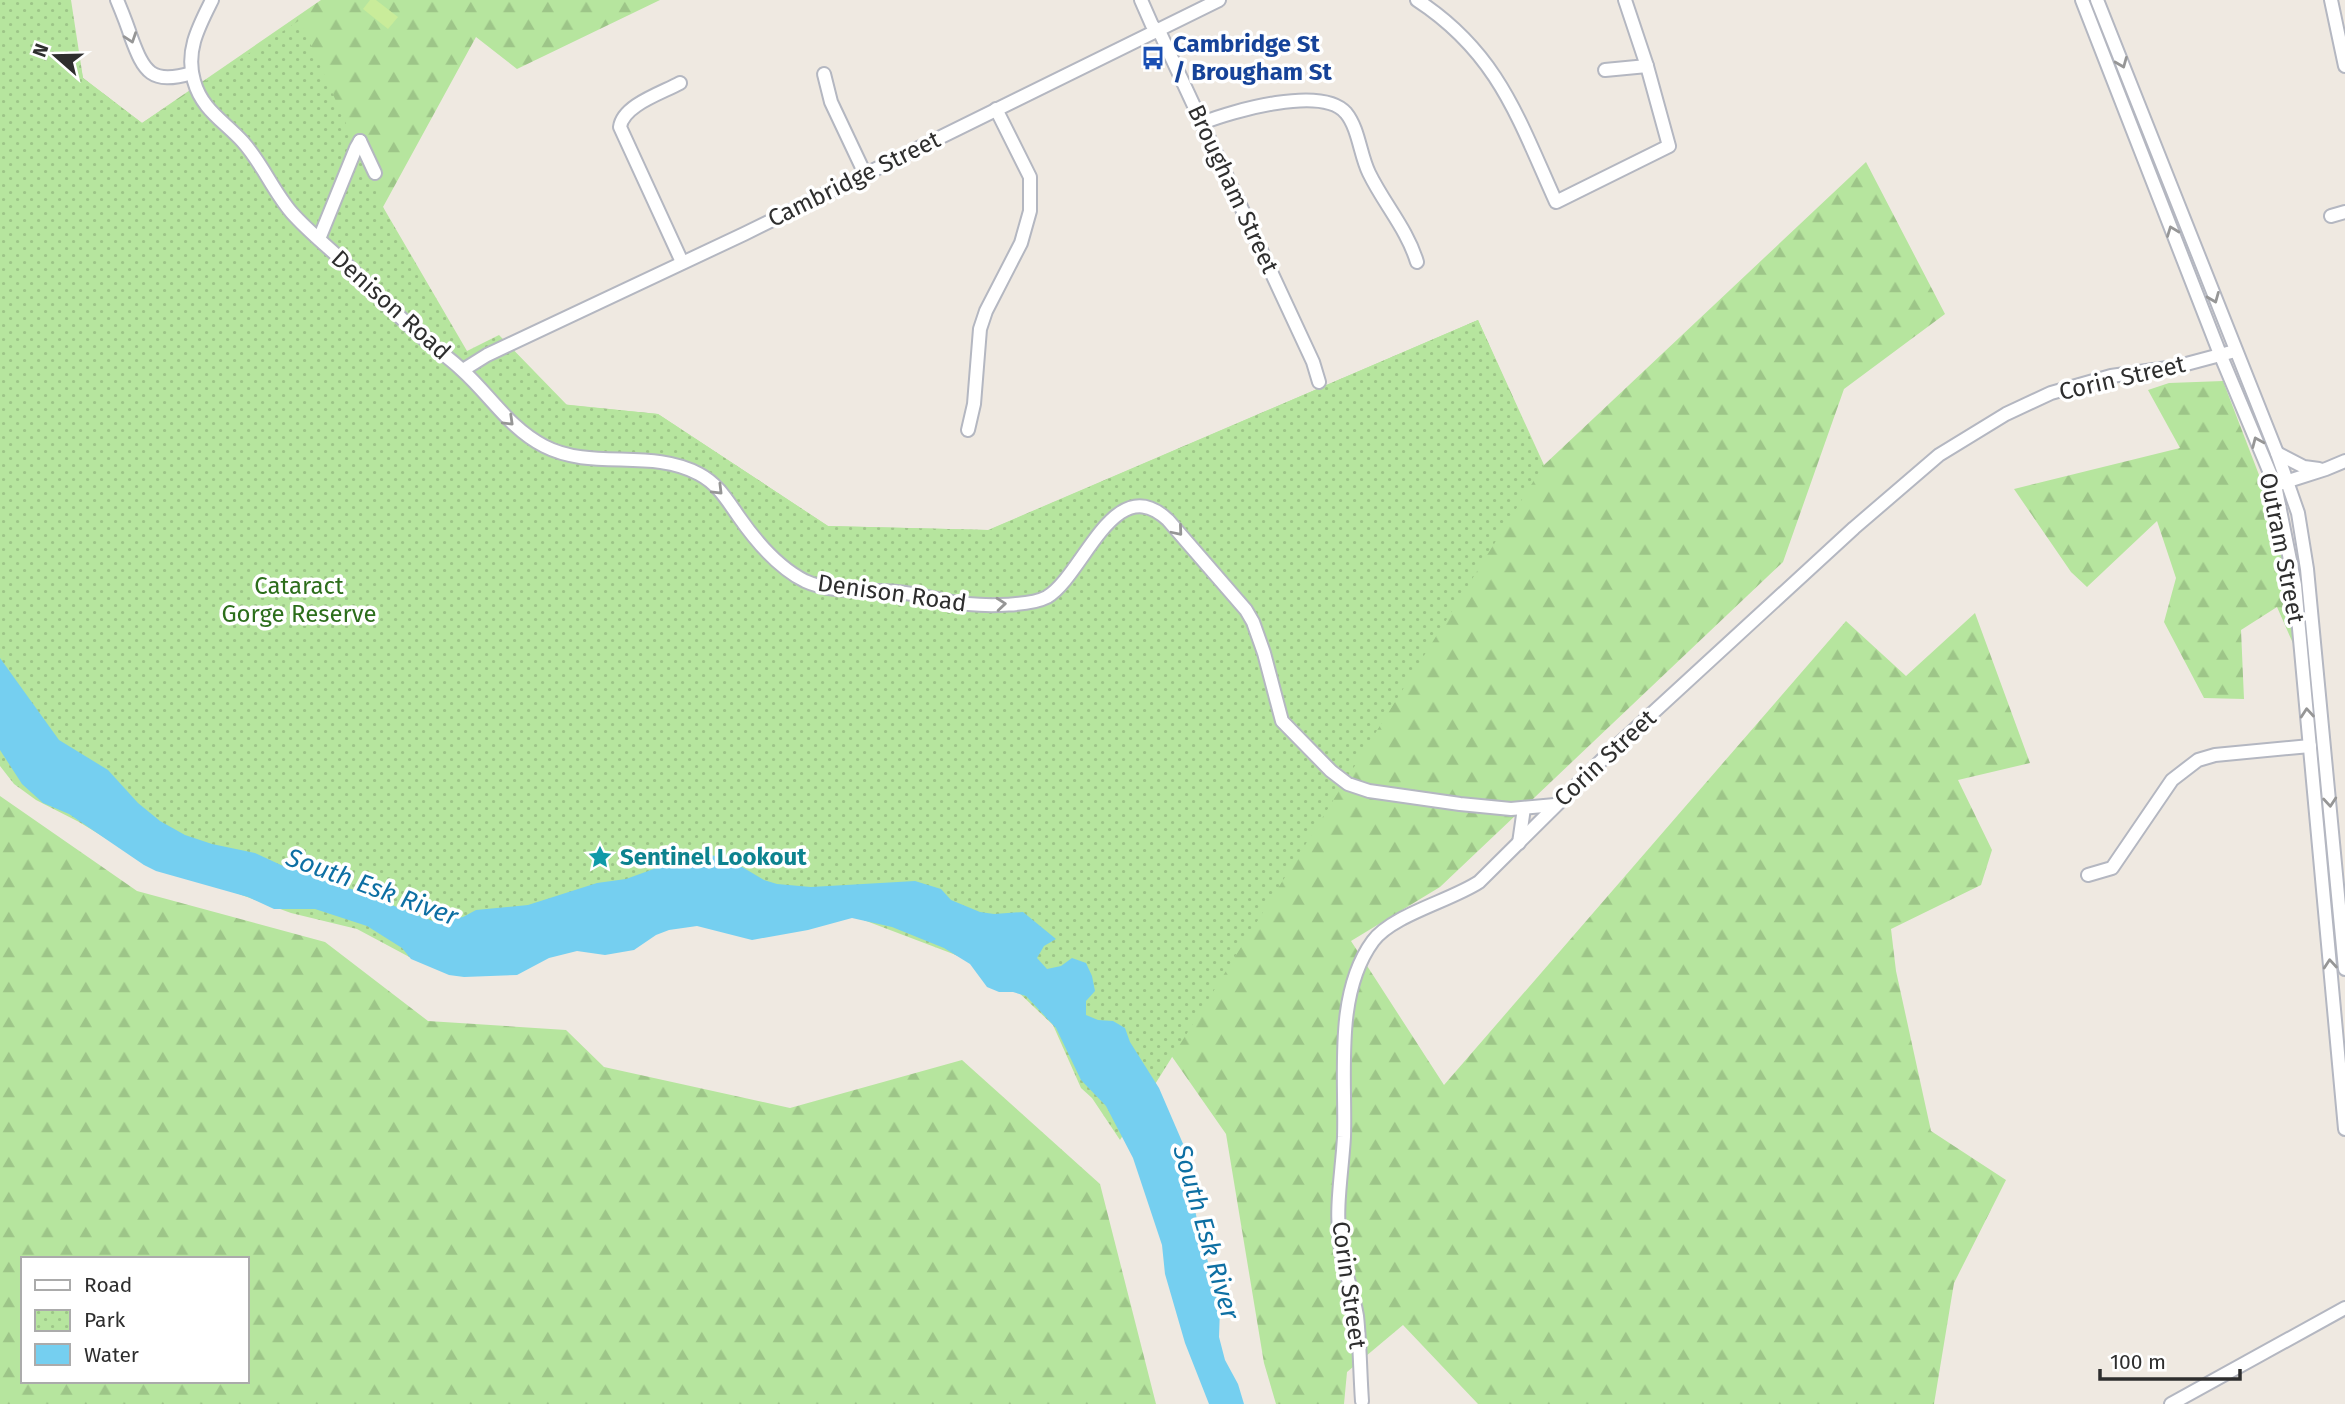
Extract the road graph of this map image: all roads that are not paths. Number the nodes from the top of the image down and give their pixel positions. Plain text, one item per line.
1 (117, 0) edge
2 (212, 0) edge
3 (1141, 0) edge
4 (1219, 0) edge
5 (1417, 0) edge
6 (1625, 0) edge
7 (2082, 0) edge
8 (2096, 0) edge
9 (2332, 0) edge
10 (1157, 30) junction
11 (1647, 66) junction
12 (2345, 66) edge
13 (1605, 70) dead end
14 (192, 73) junction
15 (824, 74) dead end
16 (680, 83) dead end
17 (996, 108) junction
18 (1202, 123) junction
19 (375, 173) dead end
20 (865, 174) junction
21 (2345, 212) edge
22 (2331, 216) dead end
23 (319, 239) junction
24 (682, 262) junction
25 (1417, 262) dead end
26 (439, 351) junction
27 (2235, 351) junction
28 (2220, 354) junction
29 (487, 355) junction
30 (463, 370) junction
31 (1318, 382) dead end
32 (968, 429) dead end
33 (2277, 453) junction
34 (2345, 461) edge
35 (2326, 470) junction
36 (2281, 483) junction
37 (2310, 746) junction
38 (1555, 805) junction
39 (1524, 808) junction
40 (1519, 843) junction
41 (2088, 875) dead end
42 (2345, 969) edge
43 (2340, 1023) edge
44 (2345, 1129) edge
45 (2345, 1308) edge
46 (1362, 1401) dead end
47 (2171, 1404) edge

1 -> 14 street
2 - 14 street, Denison Road
3 - 10 street, Brougham Street
4 - 10 street, Cambridge Street
5 - 11 street
6 - 11 street
28 -> 7 street, Outram Street
8 -> 27 street, Outram Street
9 - 12 street
10 - 17 street, Cambridge Street
10 - 18 street, Brougham Street
11 - 13 street
14 - 23 street, Denison Road
15 - 20 street
16 - 24 street
17 - 20 street, Cambridge Street
17 - 32 street
18 - 25 street
18 - 31 street, Brougham Street
19 - 23 street
20 - 24 street, Cambridge Street
21 - 22 street
23 - 26 street, Denison Road
24 - 29 street, Cambridge Street
26 - 29 street, Cambridge Street
26 - 30 street, Denison Road
27 - 28 street, Corin Street
27 - 33 street, Outram Street
36 -> 28 street, Outram Street
28 - 38 street, Corin Street
29 - 30 street, Cambridge Street
30 -> 39 street, Denison Road
33 - 35 street
33 - 36 street, Outram Street
34 - 35 street
35 - 36 street
37 -> 36 street, Outram Street
36 -> 42 street, Outram Street
37 - 41 street
43 -> 37 street, Outram Street
38 - 39 street, Denison Road
38 - 40 street, Corin Street
39 - 40 street
40 - 46 street, Corin Street
43 - 44 street, Outram Street
45 - 47 street

